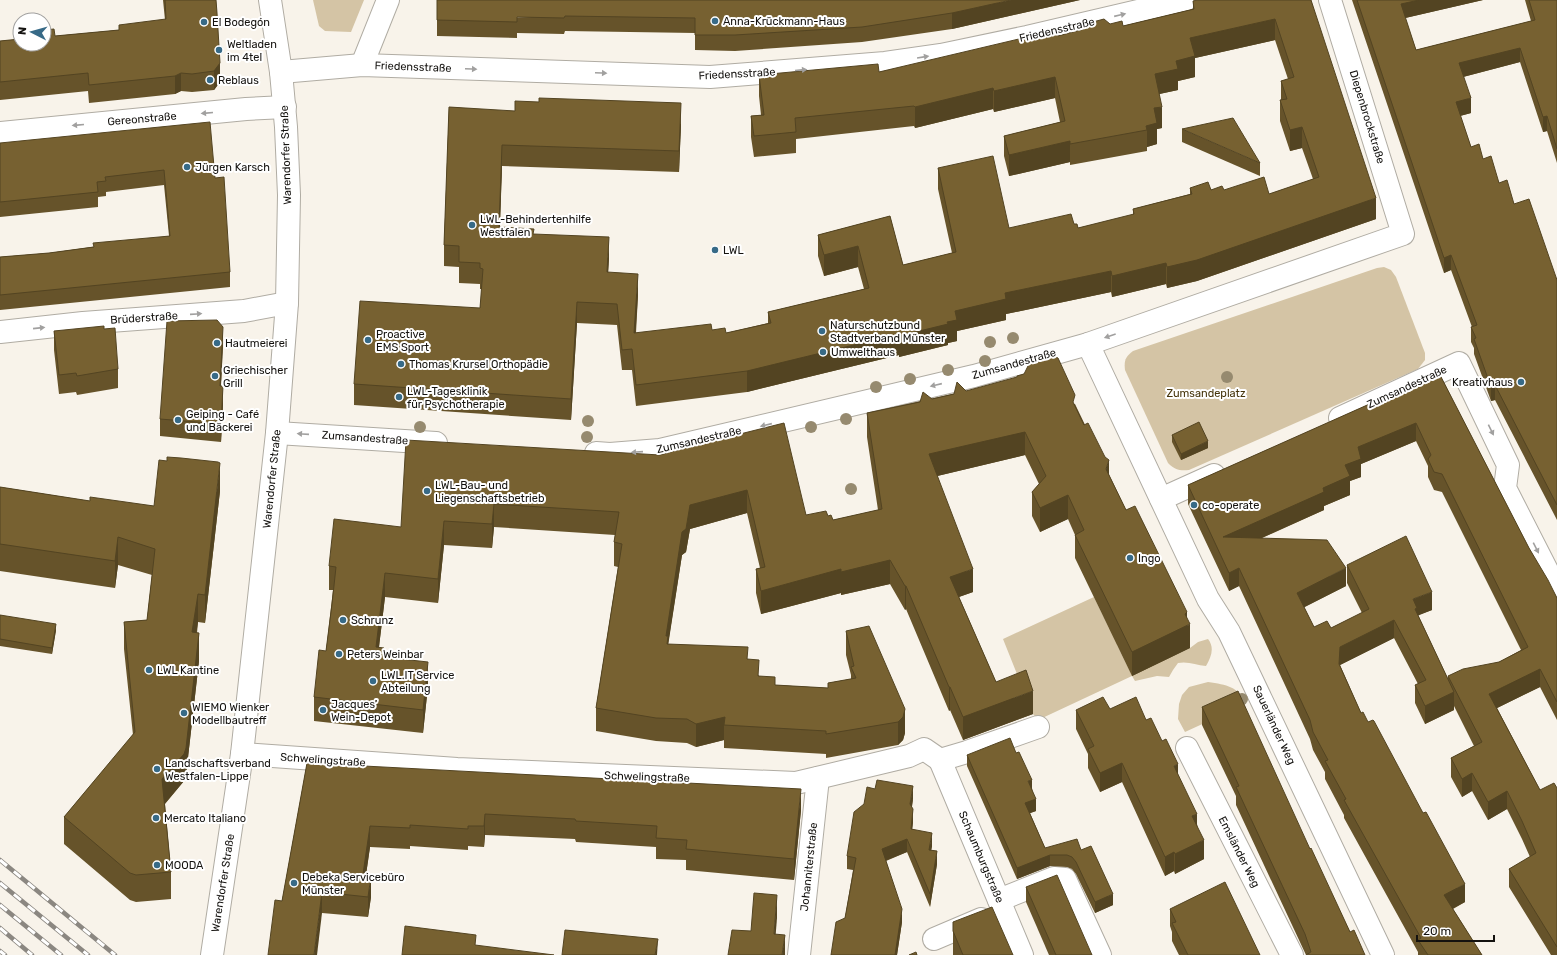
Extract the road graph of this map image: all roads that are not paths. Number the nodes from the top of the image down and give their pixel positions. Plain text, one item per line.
1 (270, 0) edge
2 (388, 0) edge
3 (1186, 0) edge
4 (1330, 0) edge
5 (362, 65) junction
6 (281, 72) junction
7 (285, 107) junction
8 (0, 133) edge
9 (1403, 234) joint
10 (287, 303) junction
11 (0, 332) edge
12 (1088, 344) junction
13 (1322, 426) edge
14 (277, 433) junction
15 (457, 444) edge
16 (580, 452) edge
17 (1231, 468) edge
18 (1160, 498) junction
19 (1557, 590) edge
20 (1038, 727) dead end
21 (1187, 748) dead end
22 (242, 754) junction
23 (940, 760) junction
24 (818, 778) junction
25 (1001, 905) junction
26 (934, 939) dead end
27 (212, 955) edge
28 (799, 955) edge
29 (1022, 955) edge
30 (1100, 955) edge
31 (1292, 955) edge
32 (1383, 955) edge

1 - 6 street, Warendorfer Straße
2 - 5 street
5 -> 3 street, Friedensstraße
4 - 9 street, Diepenbrockstraße
5 - 6 street, Friedensstraße
6 - 7 street, Warendorfer Straße
7 -> 8 street, Gereonstraße
7 - 10 street, Warendorfer Straße
9 -> 12 street, Zumsandestraße
11 -> 10 street, Brüderstraße
10 - 14 street, Warendorfer Straße
12 -> 16 street, Zumsandestraße
12 - 18 street
13 -> 19 street, Zumsandestraße
15 -> 14 street, Zumsandestraße
14 - 22 street, Warendorfer Straße
17 - 18 street
18 - 32 street, Sauerländer Weg
20 - 23 street
21 - 31 street, Emsländer Weg
22 - 24 street, Schwelingstraße
22 - 27 street, Warendorfer Straße
23 - 24 street, Schwelingstraße
23 - 25 street, Schaumburgstraße
24 - 28 street, Johanniterstraße
25 - 26 street
25 - 29 street, Schaumburgstraße
25 - 30 street

